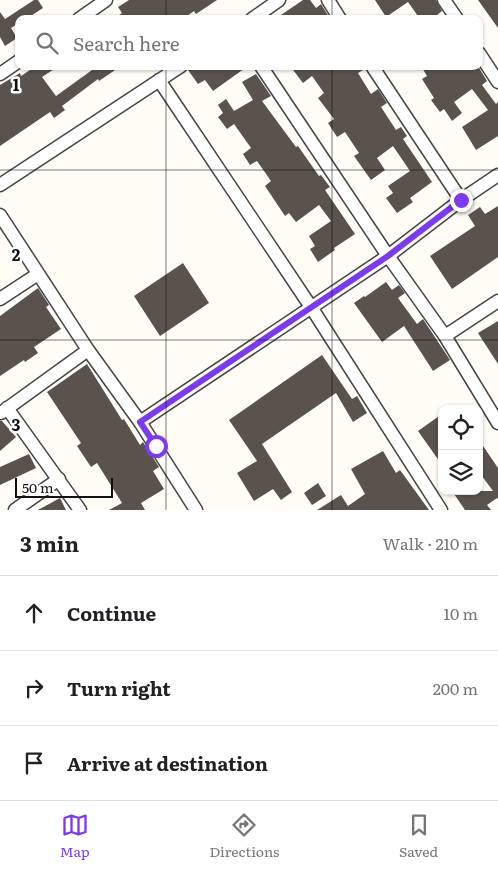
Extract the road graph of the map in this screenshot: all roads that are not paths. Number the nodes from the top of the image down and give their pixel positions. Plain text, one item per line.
1 (106, 0) edge
2 (279, 0) edge
3 (328, 0) edge
4 (444, 0) edge
5 (85, 15) edge
6 (258, 15) edge
7 (337, 15) edge
8 (454, 15) edge
9 (483, 59) edge
10 (15, 64) edge
11 (175, 70) edge
12 (264, 70) edge
13 (375, 70) edge
14 (0, 74) edge
15 (159, 80) junction
16 (498, 81) edge
17 (498, 175) edge
18 (0, 186) edge
19 (461, 200) junction
20 (0, 214) edge
21 (388, 256) junction
22 (38, 274) junction
23 (0, 299) edge
24 (498, 301) edge
25 (311, 307) junction
26 (445, 336) junction
27 (88, 350) junction
28 (4, 411) edge
29 (496, 414) edge
30 (140, 422) junction
31 (58, 479) junction
32 (15, 510) edge
33 (80, 510) edge
34 (196, 510) edge
35 (441, 510) edge

1 - 5 street
2 - 6 street
3 - 7 street
4 - 8 street
9 - 16 street
10 - 14 street
11 - 15 street
12 - 21 street
13 - 19 street
15 - 18 street
15 - 25 street
17 - 19 street
19 - 21 street
20 - 22 street
21 - 25 street
21 - 26 street
22 - 23 street
22 - 27 street
24 - 26 street
25 - 30 street
25 - 35 street
26 - 29 street
27 - 28 street
27 - 30 street
28 - 31 street
30 - 34 street
31 - 32 street
31 - 33 street

